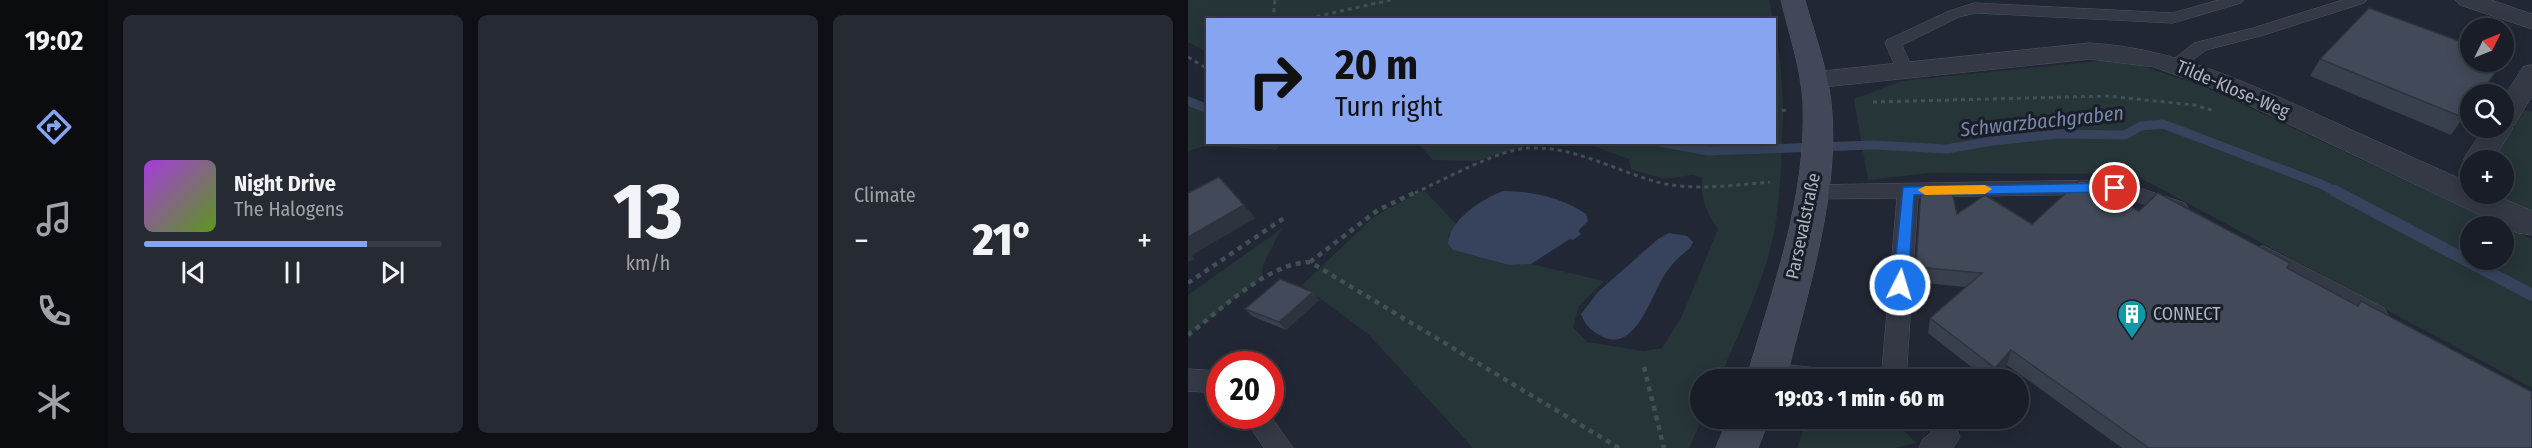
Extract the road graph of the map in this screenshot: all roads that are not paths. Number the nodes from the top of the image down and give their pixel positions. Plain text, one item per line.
1 (1793, 0) edge
2 (2236, 0) edge
3 (2359, 0) edge
4 (2468, 0) edge
5 (2209, 3) edge
6 (1971, 4) edge
7 (2532, 22) edge
8 (2177, 63) junction
9 (1905, 70) junction
10 (2532, 73) edge
11 (1817, 102) junction
12 (2514, 103) edge
13 (2460, 179) edge
14 (1814, 182) junction
15 (1908, 190) junction
16 (2500, 204) edge
17 (2199, 219) edge
18 (2530, 224) dead end
19 (2251, 247) edge
20 (2397, 327) edge
21 (1769, 369) edge
22 (1894, 369) edge
23 (1188, 380) edge
24 (1206, 381) edge
25 (1266, 429) edge
26 (1745, 429) edge
27 (1280, 448) edge
28 (1737, 448) edge

1 - 11 street, Parsevalstraße
2 - 5 lane
3 - 8 lane
4 - 7 street
5 - 6 lane
6 - 9 lane
8 - 9 street, Tilde-Klose-Weg
8 - 13 street, Tilde-Klose-Weg
9 - 11 street, Tilde-Klose-Weg
10 - 12 street
11 - 14 street, Parsevalstraße
14 - 15 lane
14 - 21 street, Parsevalstraße
15 - 17 lane
15 - 22 lane
16 - 18 street, Tilde-Klose-Weg
19 - 20 lane
23 - 24 lane
25 - 27 lane
26 - 28 street

